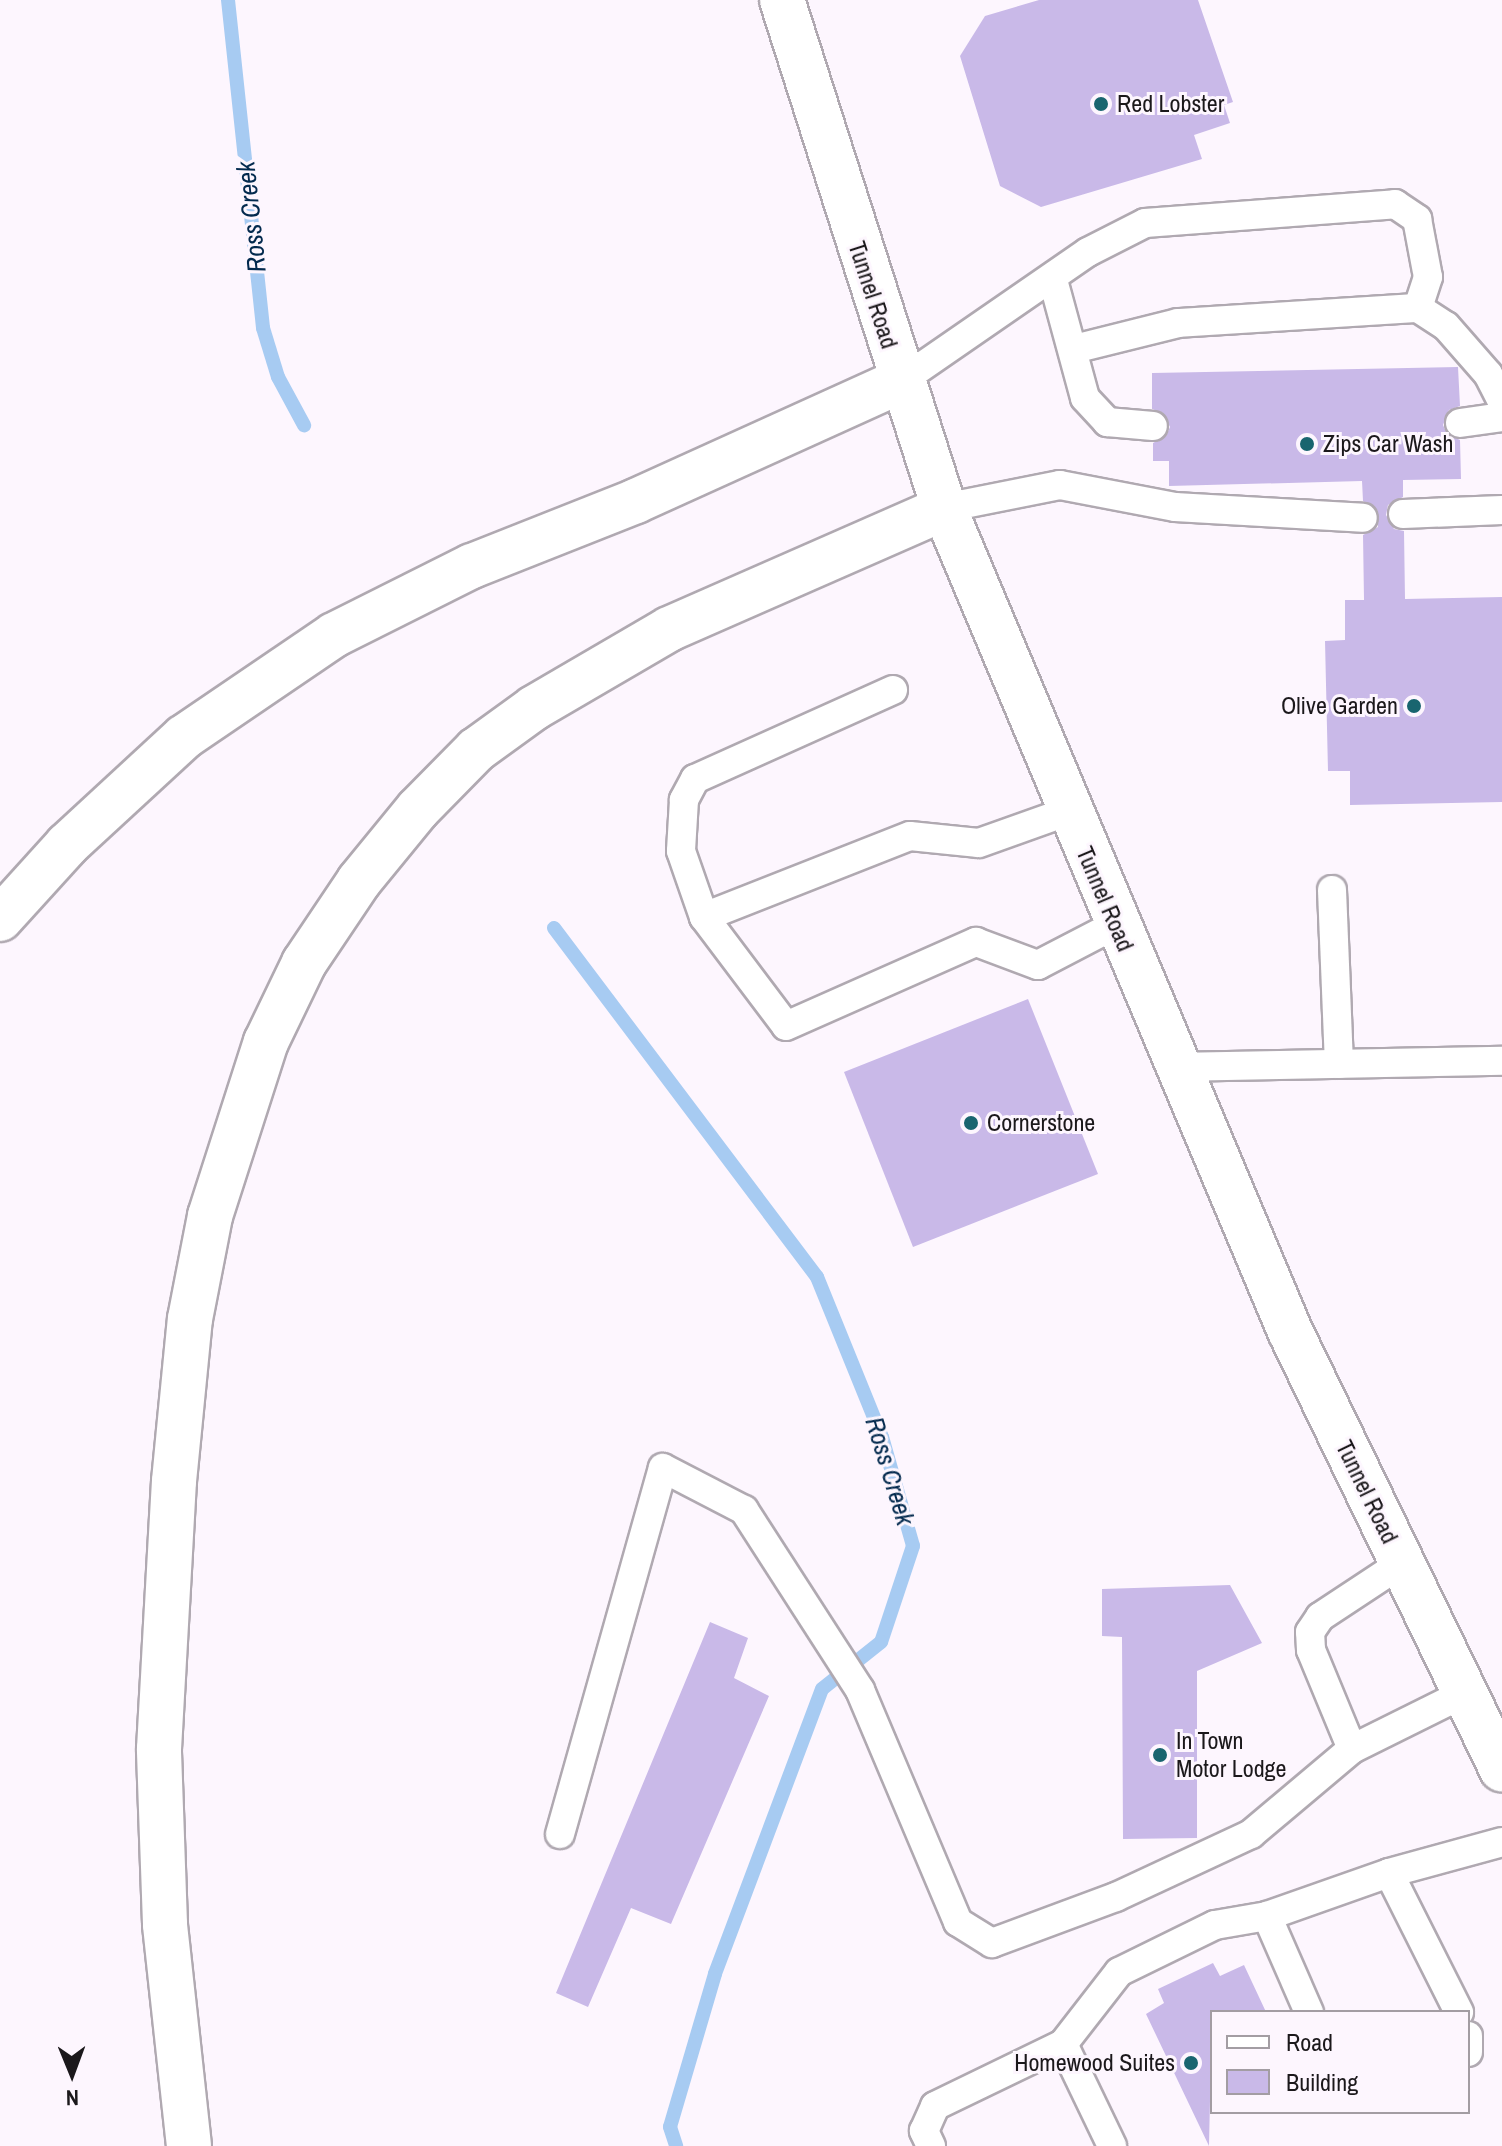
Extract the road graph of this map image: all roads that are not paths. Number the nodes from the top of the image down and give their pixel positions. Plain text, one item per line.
1 (782, 0) edge
2 (1053, 280) junction
3 (1418, 308) junction
4 (1074, 349) junction
5 (901, 381) junction
6 (1502, 401) edge
7 (1502, 417) edge
8 (1460, 423) dead end
9 (1153, 426) dead end
10 (944, 508) junction
11 (1502, 510) edge
12 (1403, 514) dead end
13 (1363, 518) dead end
14 (893, 690) dead end
15 (1069, 811) junction
16 (1332, 890) dead end
17 (704, 917) junction
18 (0, 919) edge
19 (1115, 925) junction
20 (1502, 1061) edge
21 (1339, 1064) junction
22 (1175, 1067) junction
23 (1402, 1563) junction
24 (1465, 1693) junction
25 (1352, 1749) junction
26 (1502, 1769) edge
27 (560, 1834) dead end
28 (1502, 1842) edge
29 (1389, 1873) junction
30 (1267, 1916) junction
31 (1308, 2010) edge
32 (1458, 2010) edge
33 (1063, 2044) junction
34 (189, 2146) edge
35 (931, 2146) edge
36 (1112, 2146) edge

1 - 5 main road, Tunnel Road
2 - 3 lane
2 - 4 lane
2 - 5 lane
3 - 4 lane
3 - 6 lane
4 - 9 lane
5 - 10 main road, Tunnel Road
5 - 18 main road
7 - 8 lane
10 - 13 lane
10 - 15 main road, Tunnel Road
10 - 34 main road
11 - 12 lane
14 - 17 lane
15 - 17 lane
15 - 19 main road, Tunnel Road
16 - 21 lane
17 - 19 lane
19 - 22 main road, Tunnel Road
20 - 21 lane
21 - 22 lane
22 - 23 main road, Tunnel Road
23 - 24 main road, Tunnel Road
23 - 25 lane
24 - 25 lane
24 - 26 main road, Tunnel Road
25 - 27 lane
28 - 29 lane
29 - 30 lane
29 - 32 lane
30 - 31 lane
30 - 33 lane
33 - 35 lane
33 - 36 lane

